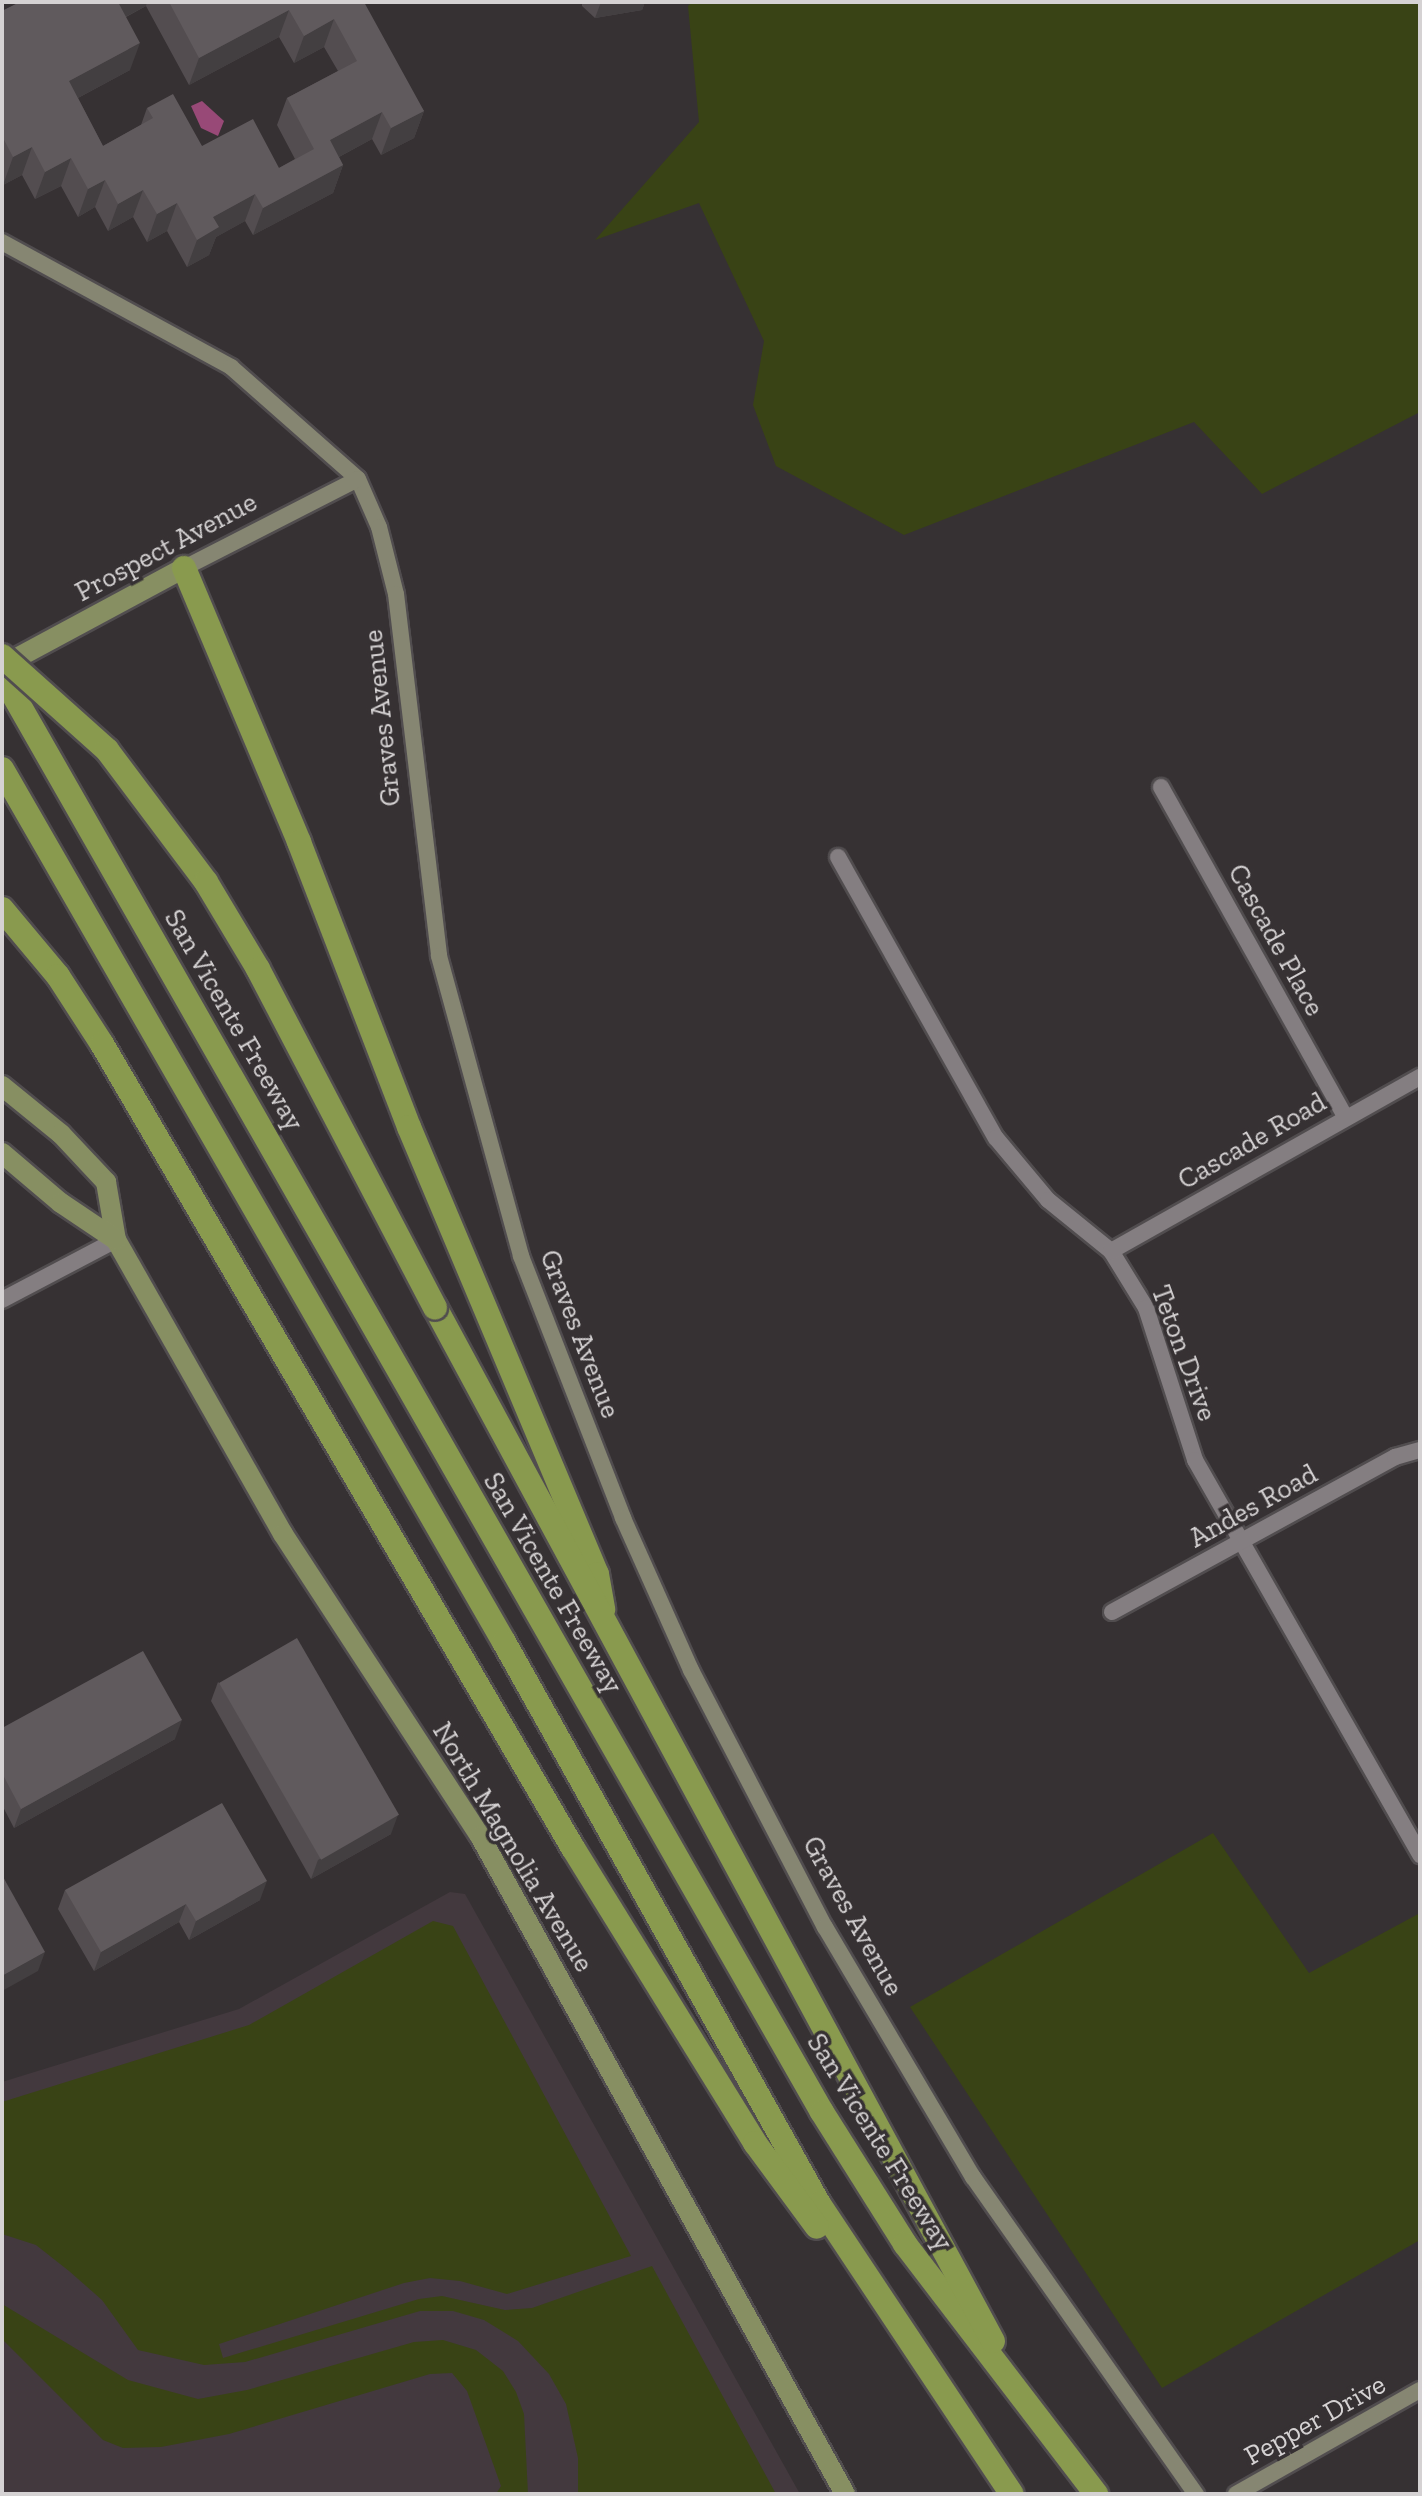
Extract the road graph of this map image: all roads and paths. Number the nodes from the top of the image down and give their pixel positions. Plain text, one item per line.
1 (2, 242) edge
2 (358, 479) junction
3 (184, 568) junction
4 (2, 656) edge
5 (2, 666) edge
6 (2, 675) edge
7 (2, 769) edge
8 (1161, 787) dead end
9 (838, 857) dead end
10 (2, 909) edge
11 (1420, 1077) edge
12 (2, 1086) edge
13 (1346, 1118) junction
14 (2, 1153) edge
15 (116, 1240) junction
16 (1111, 1251) junction
17 (2, 1300) edge
18 (1420, 1450) edge
19 (1239, 1543) junction
20 (1112, 1612) dead end
21 (606, 1631) junction
22 (1420, 1855) edge
23 (1420, 2390) edge
24 (1035, 2417) junction
25 (981, 2452) junction
26 (1275, 2472) junction
27 (845, 2494) edge
28 (1012, 2494) edge
29 (1096, 2494) edge
30 (1196, 2494) edge
31 (1236, 2494) edge
32 (1269, 2494) edge

1 - 2 main road, Graves Avenue
2 - 3 main road, Prospect Avenue
2 - 30 main road, Graves Avenue
3 - 5 main road, Prospect Avenue
3 - 21 highway
4 - 21 highway, bridge
6 - 24 highway, San Vicente Freeway
7 - 25 highway
8 - 13 street, Cascade Place
9 - 16 street, Teton Drive
10 - 25 highway
11 - 13 street, Cascade Road
12 - 15 main road, North Magnolia Avenue
13 - 16 street, Cascade Road
14 - 15 main road, North Magnolia Avenue
15 - 17 street
15 - 27 main road, North Magnolia Avenue
16 - 19 street, Teton Drive
18 - 19 street, Andes Road
19 - 20 street, Andes Road
19 - 22 street, Teton Drive
21 - 24 highway
23 - 26 main road, Pepper Drive
24 - 29 highway, San Vicente Freeway
25 - 28 highway
26 - 31 main road, Pepper Drive
26 - 32 main road

